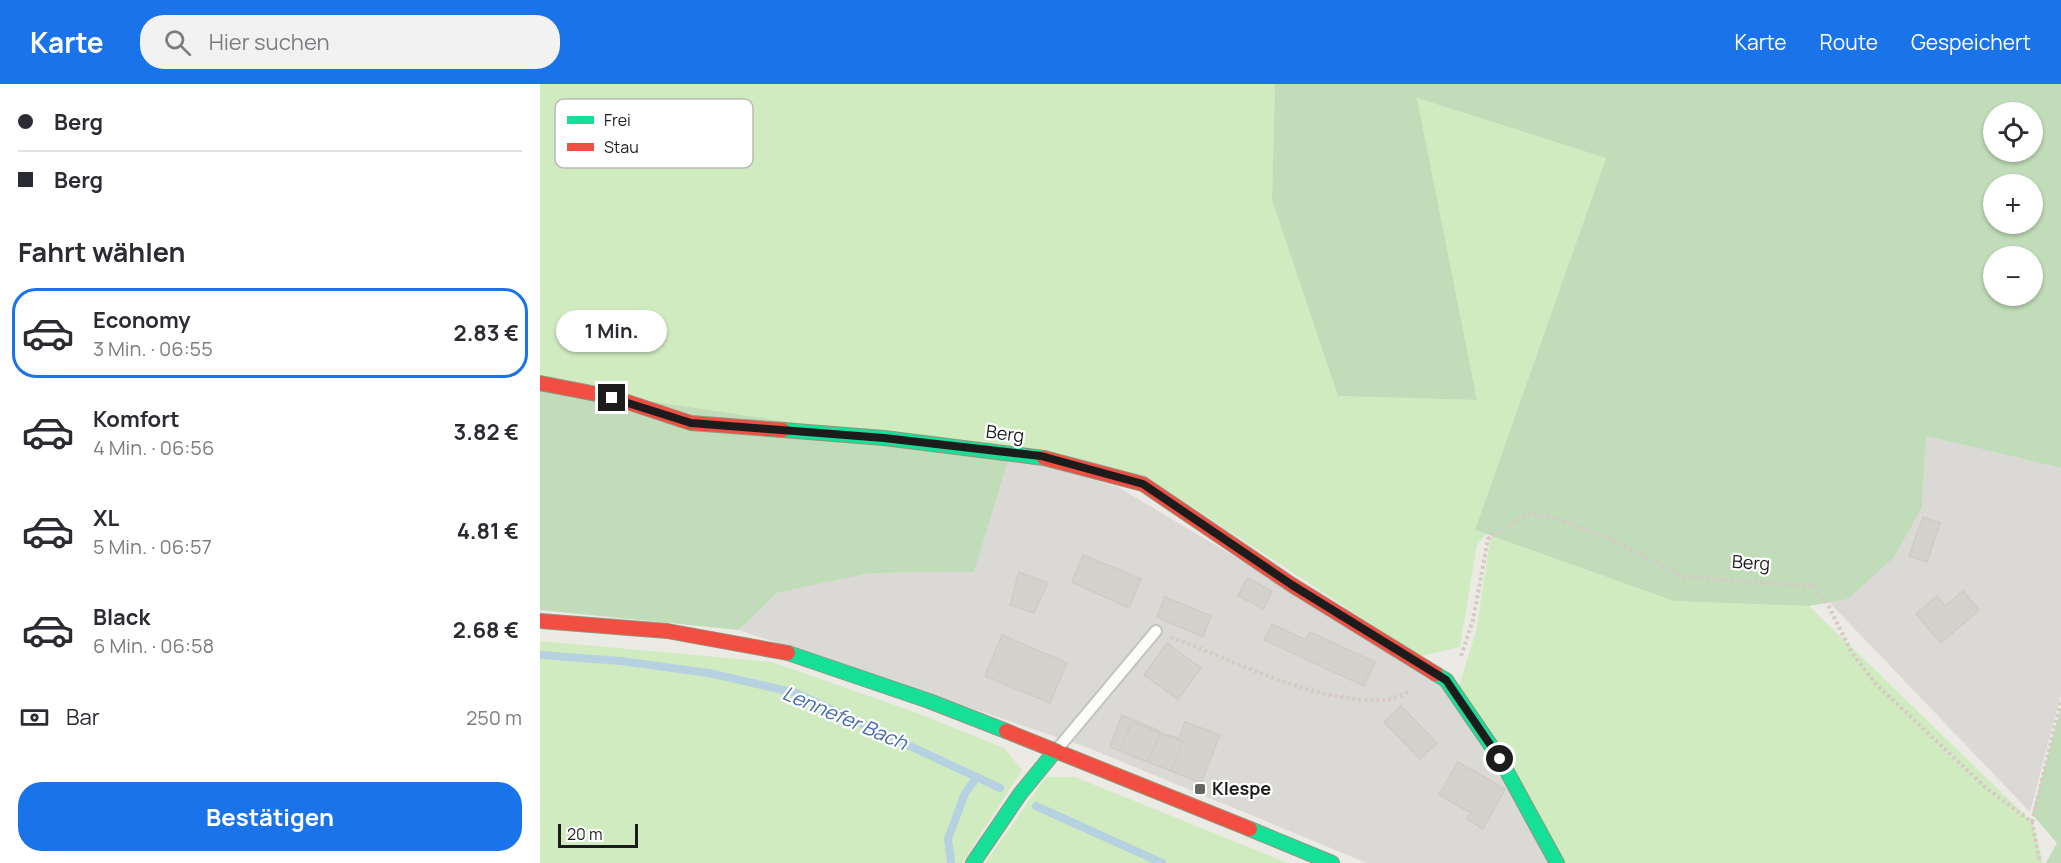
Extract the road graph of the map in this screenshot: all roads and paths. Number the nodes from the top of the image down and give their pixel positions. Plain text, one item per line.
1 (540, 383) edge
2 (540, 621) edge
3 (1156, 631) joint
4 (1446, 680) junction
5 (2061, 700) edge
6 (1056, 750) junction
7 (2032, 822) junction
8 (973, 863) edge
9 (1332, 863) edge
10 (1557, 863) edge
11 (2040, 863) edge

1 - 4 street, Berg
2 - 6 street
3 - 4 path
3 - 6 lane
4 - 7 path, Berg
4 - 10 street, Berg
5 - 7 path
6 - 8 street
6 - 9 street
7 - 11 path

